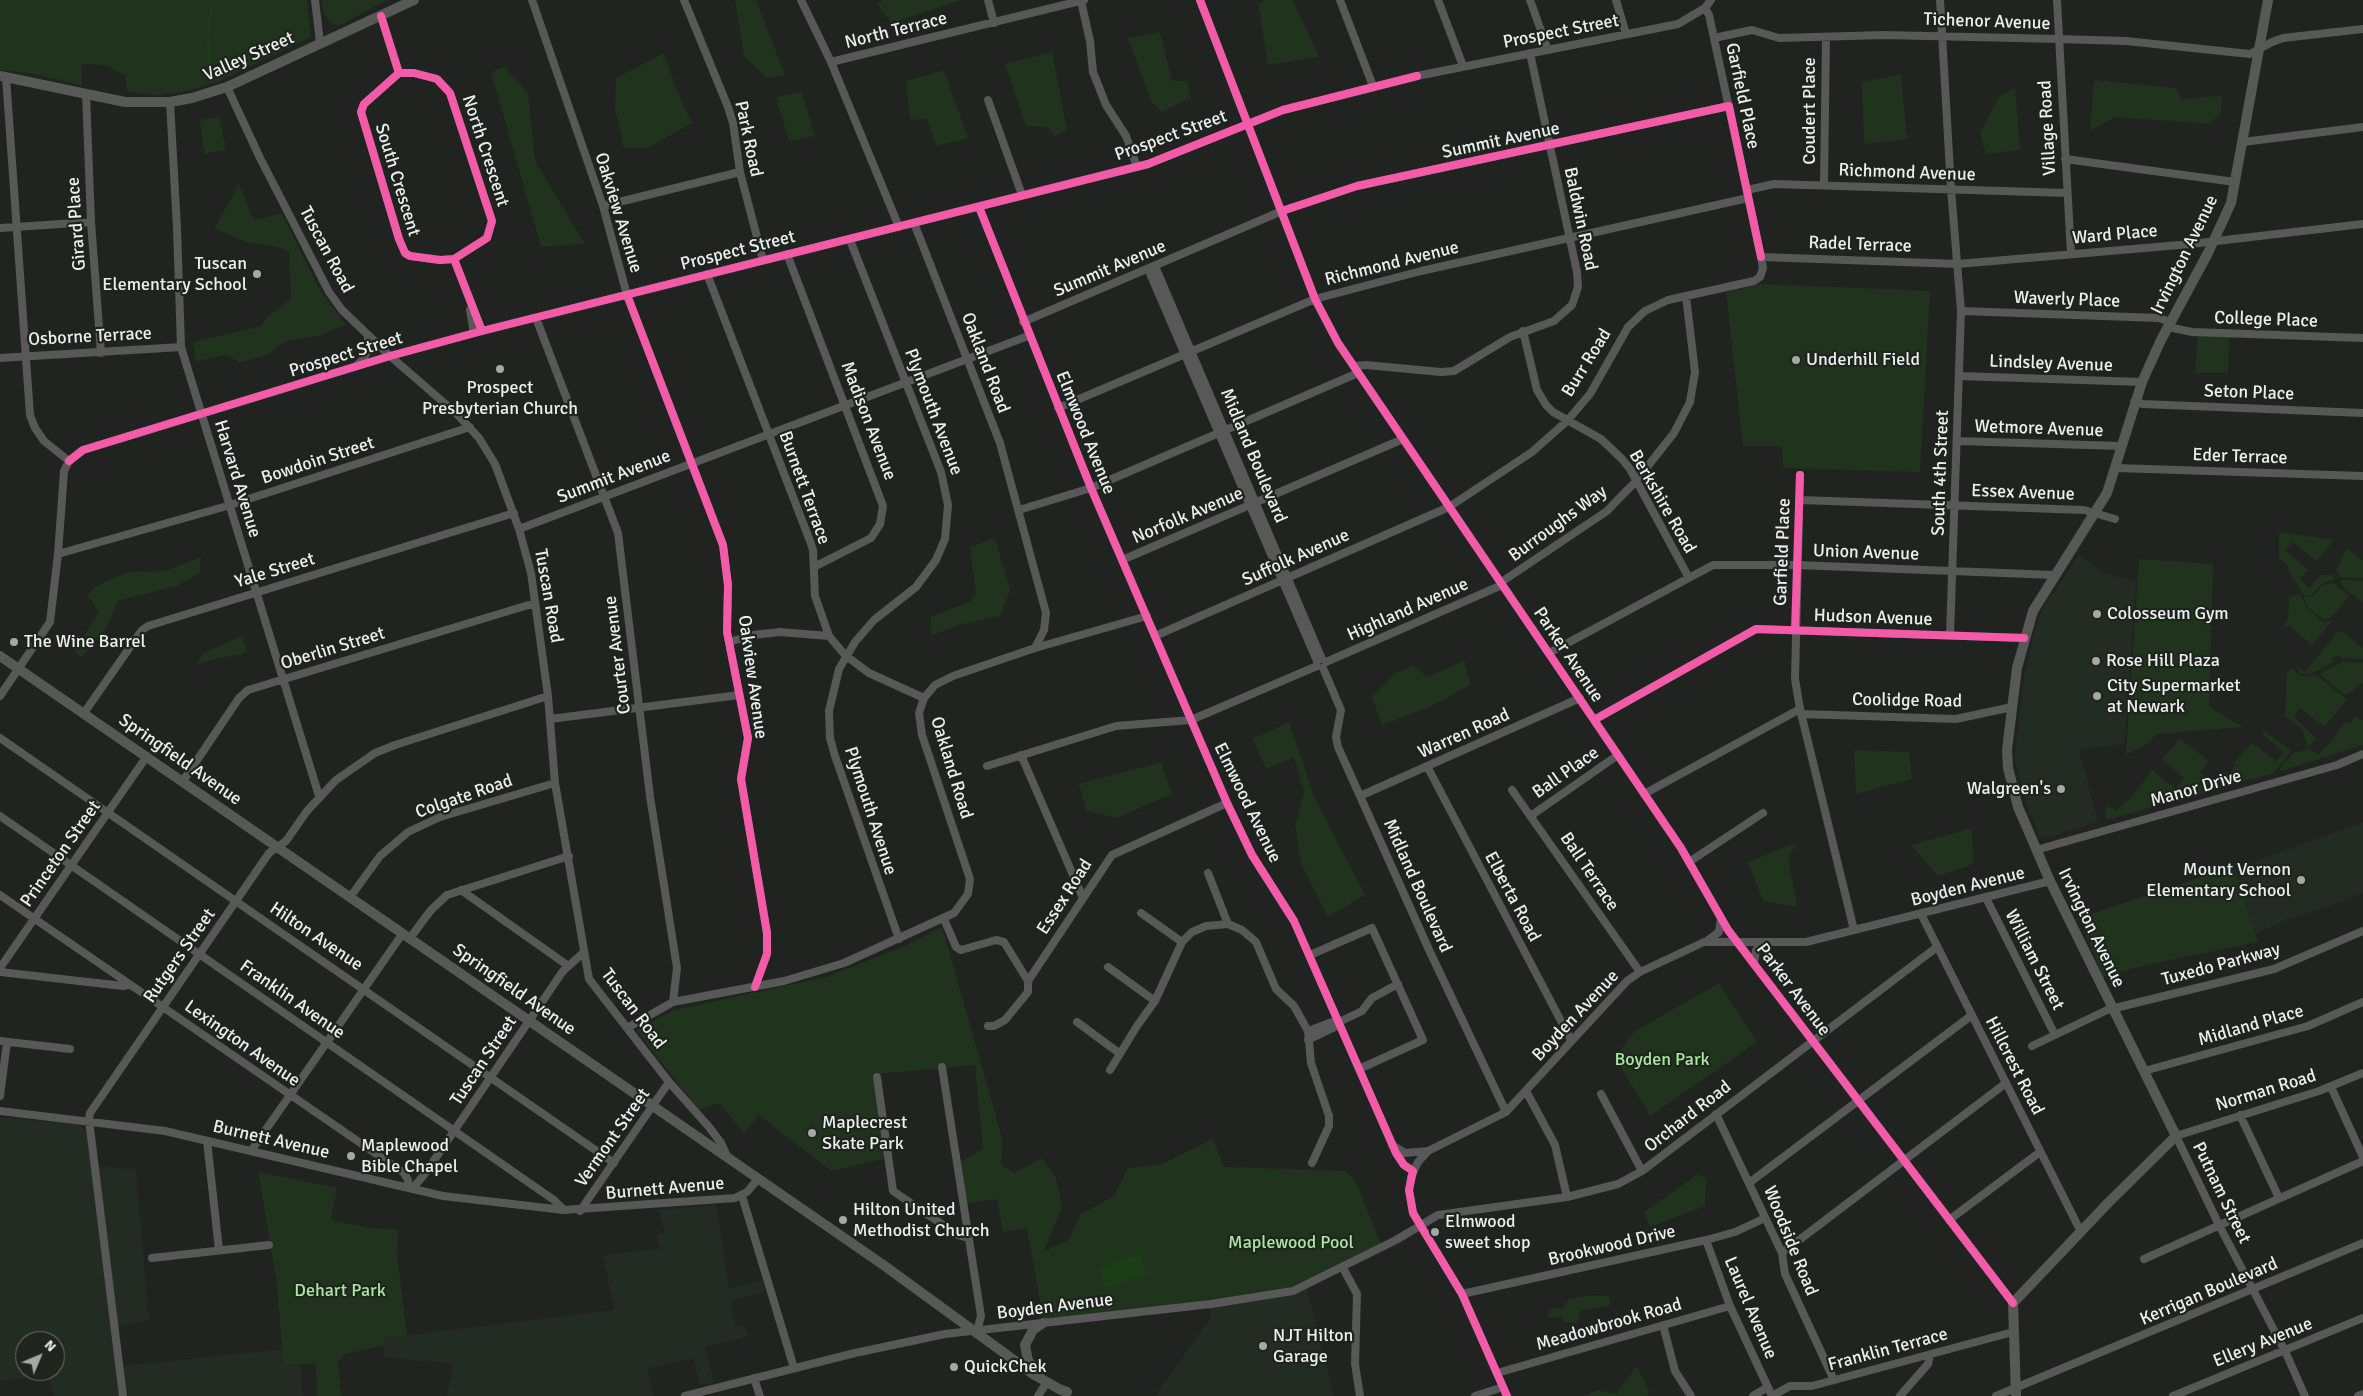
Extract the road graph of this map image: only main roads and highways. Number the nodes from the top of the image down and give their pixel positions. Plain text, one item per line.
1 (414, 0) edge
2 (2268, 0) edge
3 (3, 76) edge
4 (0, 656) edge
5 (1043, 1324) road end
6 (1007, 1353) junction
7 (1036, 1369) junction
8 (2016, 1392) edge
9 (1070, 1394) edge

1 - 3 main road, Valley Street
2 - 8 main road, Irvington Avenue
4 - 6 main road, Springfield Avenue
5 - 7 main road
6 - 7 main road, Springfield Avenue
6 - 9 main road, Springfield Avenue
7 - 9 main road, Springfield Avenue

